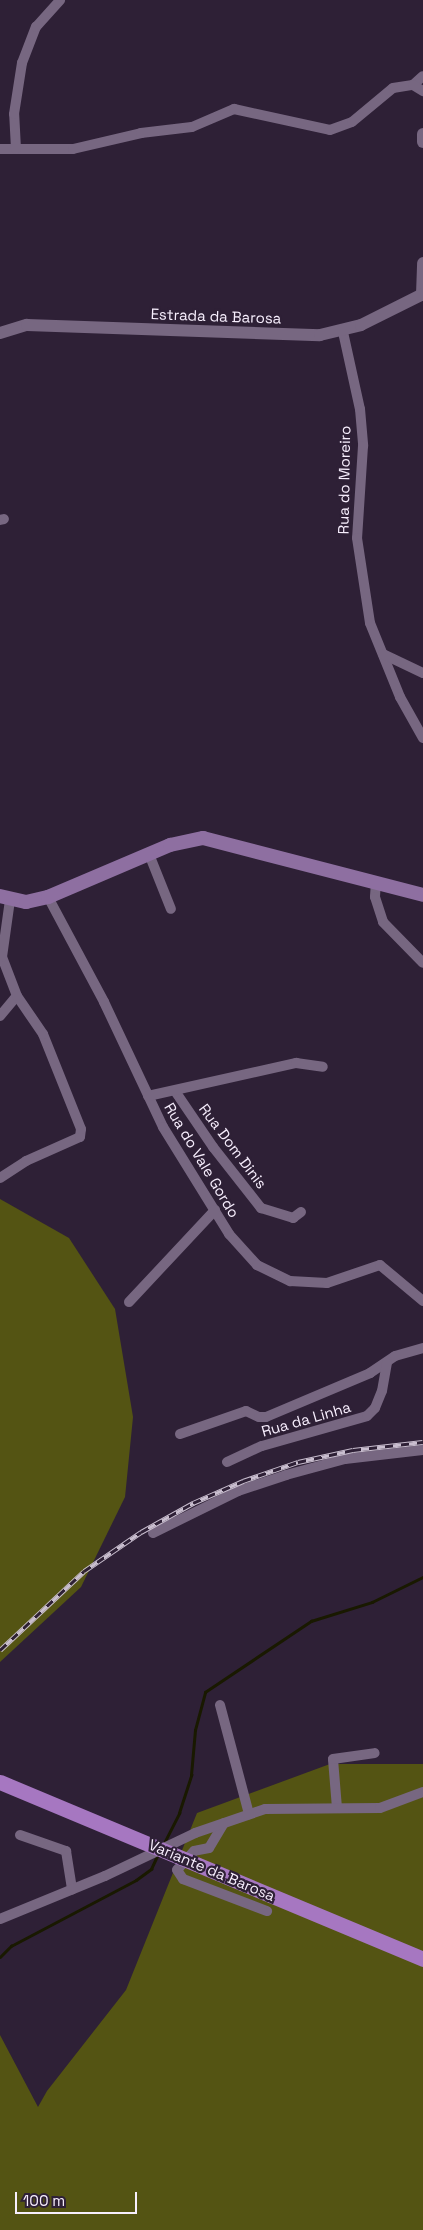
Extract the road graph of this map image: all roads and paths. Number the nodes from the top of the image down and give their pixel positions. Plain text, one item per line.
1 (60, 0) edge
2 (423, 76) edge
3 (413, 85) junction
4 (423, 91) edge
5 (423, 134) edge
6 (423, 142) edge
7 (0, 149) edge
8 (16, 149) junction
9 (423, 263) edge
10 (422, 294) edge
11 (0, 332) edge
12 (343, 332) junction
13 (383, 654) junction
14 (423, 673) edge
15 (423, 738) edge
16 (149, 854) junction
17 (376, 882) junction
18 (423, 895) edge
19 (48, 897) junction
20 (5, 898) edge
21 (171, 908) dead end
22 (423, 963) edge
23 (17, 996) junction
24 (0, 1016) edge
25 (323, 1067) dead end
26 (175, 1092) junction
27 (148, 1096) junction
28 (0, 1178) edge
29 (215, 1210) junction
30 (301, 1212) dead end
31 (423, 1301) edge
32 (129, 1302) dead end
33 (423, 1348) edge
34 (387, 1363) junction
35 (180, 1434) dead end
36 (423, 1450) edge
37 (227, 1462) dead end
38 (154, 1534) dead end
39 (220, 1705) dead end
40 (375, 1753) dead end
41 (0, 1782) edge
42 (423, 1792) edge
43 (337, 1808) junction
44 (249, 1814) junction
45 (224, 1823) junction
46 (20, 1835) dead end
47 (72, 1890) junction
48 (267, 1911) dead end
49 (0, 1919) edge
50 (423, 1959) edge

1 - 8 street
2 - 3 street
3 - 4 street
3 - 8 street
5 - 6 street
7 - 8 street
9 - 10 street
10 - 12 street, Estrada da Barosa
11 - 12 street, Estrada da Barosa
12 - 13 street, Rua do Moreiro
13 - 14 street
13 - 15 street, Rua do Moreiro
16 - 17 main road
16 - 19 main road
16 - 21 street
17 - 18 main road
17 - 22 street
19 - 20 main road
19 - 27 street, Rua do Vale Gordo
20 - 23 street
23 - 24 street
23 - 28 street
25 - 26 street
26 - 27 street
26 - 30 street, Rua Dom Dinis
27 - 29 street, Rua do Vale Gordo
29 - 31 street, Rua do Vale Gordo
29 - 32 street
33 - 34 street
34 - 35 street
34 - 37 street, Rua da Linha
36 - 38 street
39 - 44 street
40 - 43 street
41 - 50 main road, Variante da Barosa
42 - 43 street
43 - 44 street
44 - 45 street
45 - 47 street
45 - 48 street
46 - 47 street
47 - 49 street

